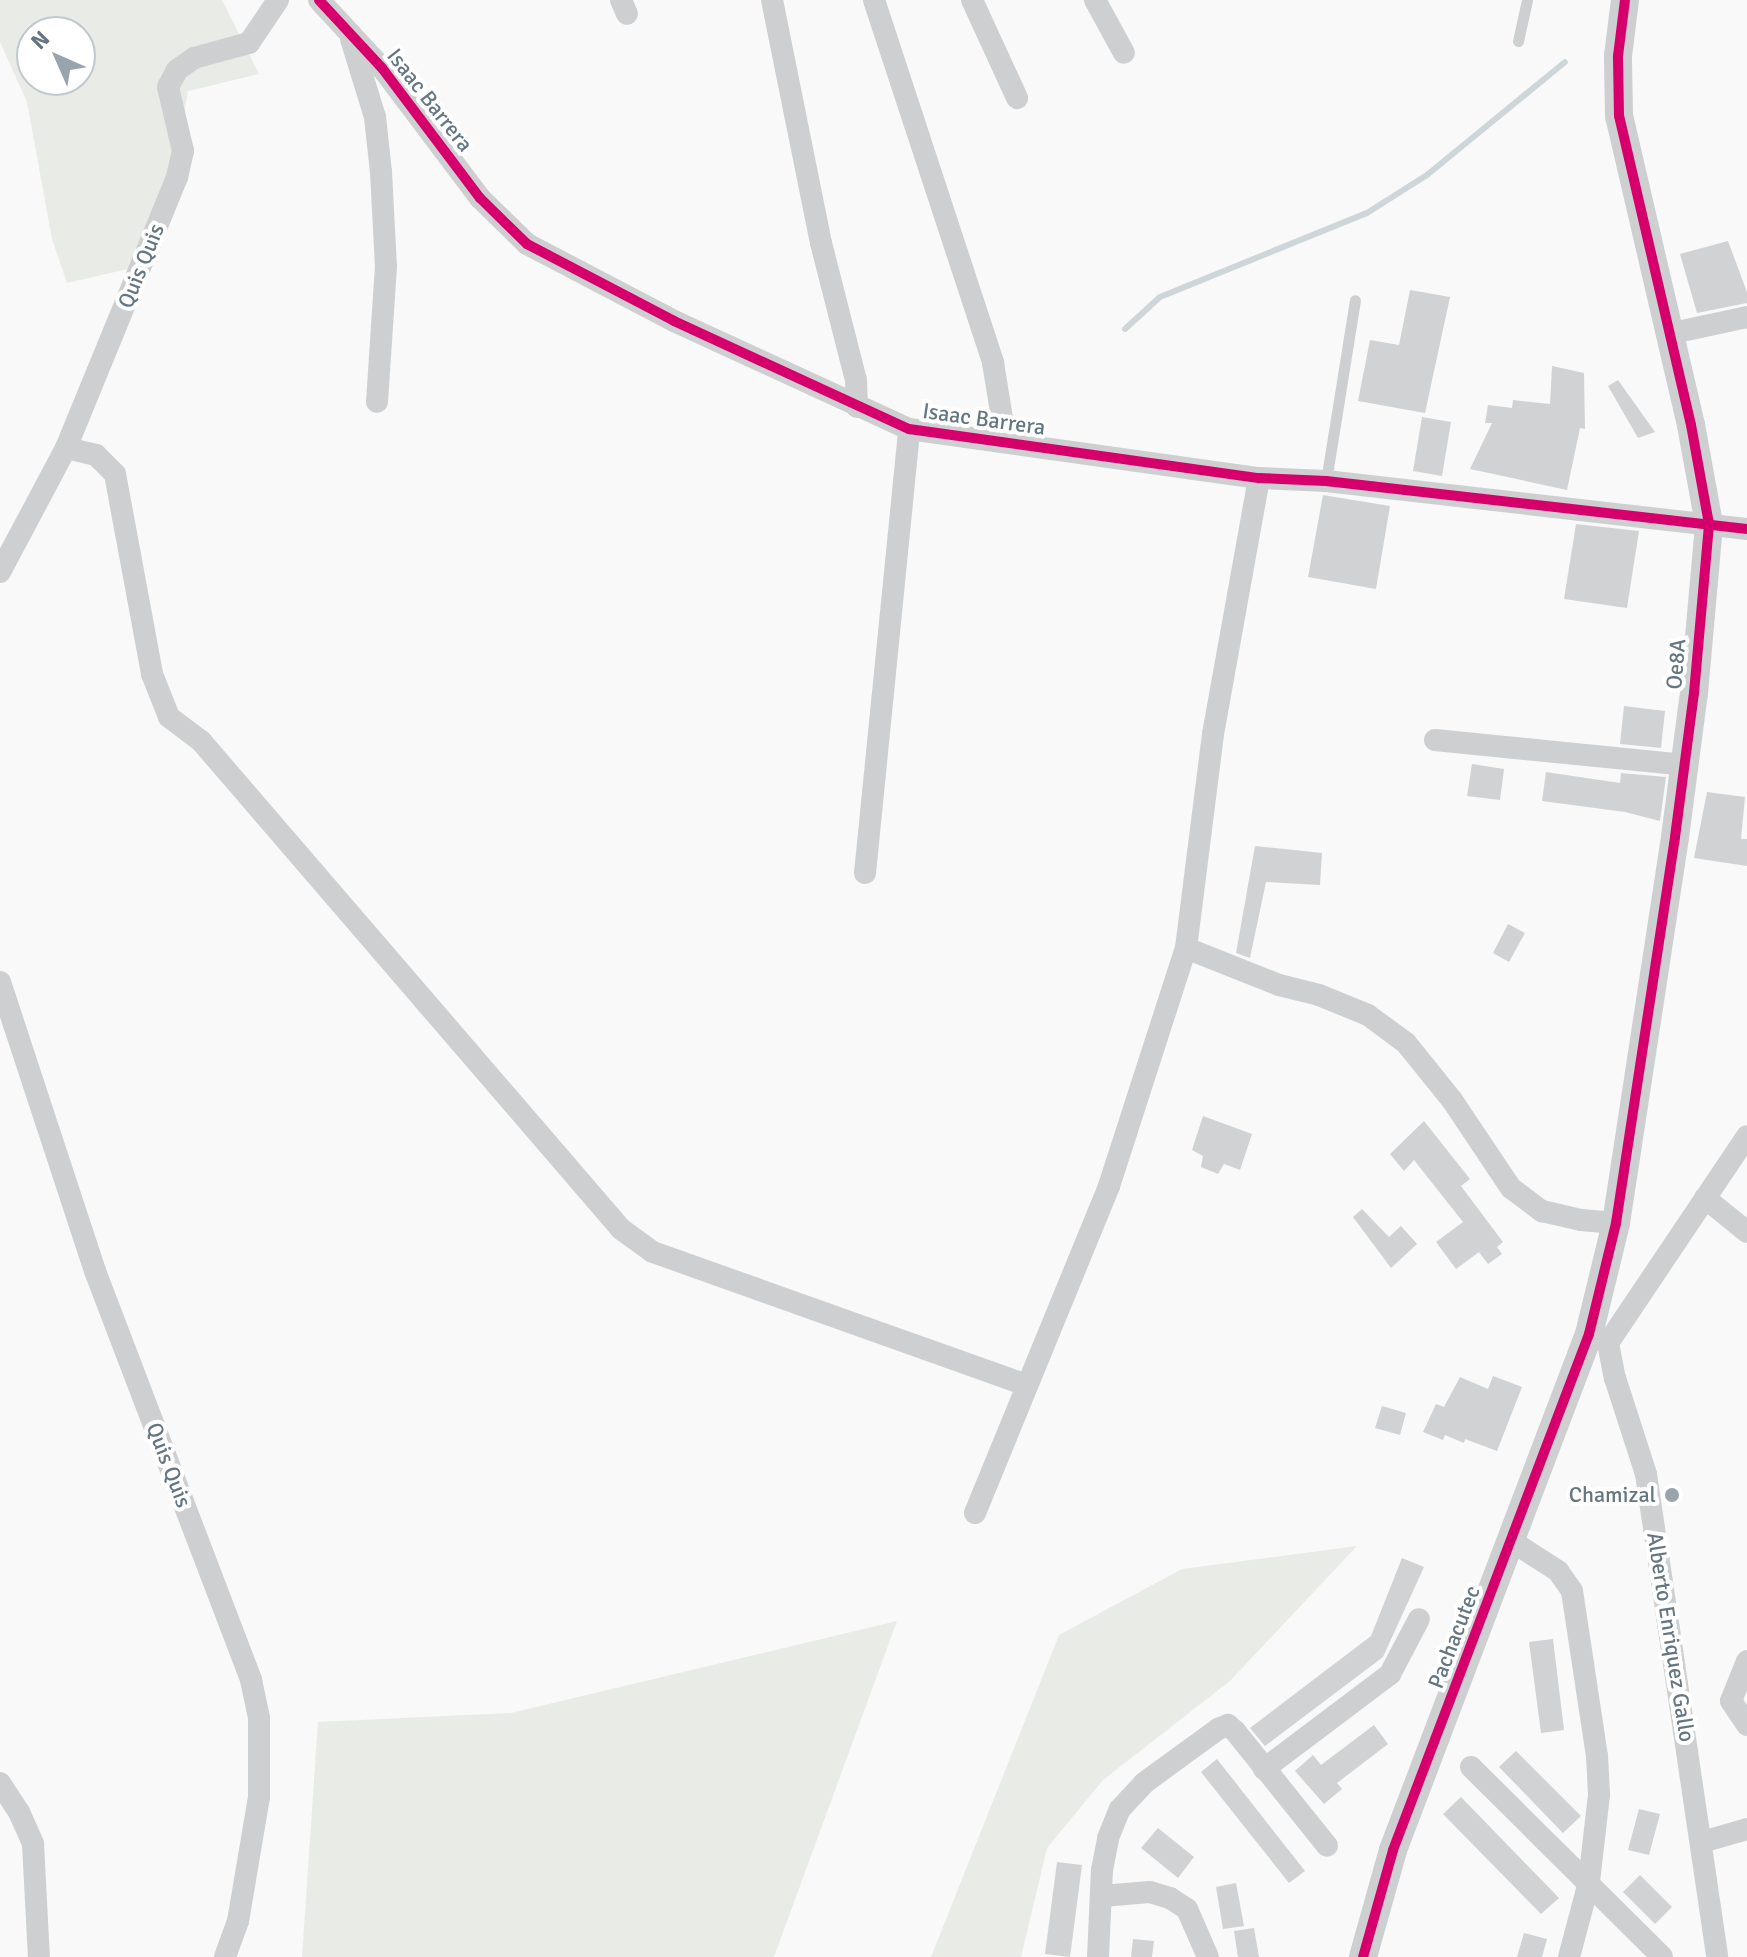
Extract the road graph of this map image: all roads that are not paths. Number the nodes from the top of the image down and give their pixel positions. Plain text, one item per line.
1 (278, 0) edge
2 (319, 0) edge
3 (772, 0) edge
4 (874, 0) edge
5 (972, 0) edge
6 (1095, 0) edge
7 (1527, 0) edge
8 (1625, 0) edge
9 (350, 34) junction
10 (1518, 41) dead end
11 (1124, 53) dead end
12 (1017, 98) dead end
13 (1355, 300) dead end
14 (1747, 317) edge
15 (1668, 334) junction
16 (377, 402) dead end
17 (857, 407) junction
18 (909, 429) junction
19 (1006, 442) junction
20 (66, 448) junction
21 (1259, 478) junction
22 (1326, 481) junction
23 (1709, 524) junction
24 (1747, 529) edge
25 (0, 572) edge
26 (1435, 740) dead end
27 (1685, 765) junction
28 (865, 873) dead end
29 (1186, 948) junction
30 (0, 982) edge
31 (1747, 1136) edge
32 (1705, 1198) junction
33 (1616, 1223) junction
34 (1747, 1232) edge
35 (1598, 1338) junction
36 (1027, 1385) junction
37 (975, 1513) dead end
38 (1513, 1542) junction
39 (1419, 1619) dead end
40 (1747, 1661) edge
41 (1747, 1725) edge
42 (1471, 1767) dead end
43 (1264, 1769) junction
44 (0, 1783) edge
45 (1747, 1829) edge
46 (1702, 1842) junction
47 (1327, 1846) dead end
48 (1589, 1882) junction
49 (1102, 1896) junction
50 (39, 1957) edge
51 (225, 1957) edge
52 (1098, 1957) edge
53 (1208, 1957) edge
54 (1363, 1957) edge
55 (1569, 1957) edge
56 (1662, 1957) edge
57 (1717, 1957) edge

1 - 20 street, Quis Quis
2 - 9 street, Isaac Barrera
3 - 17 street
4 - 19 street
5 - 12 street
6 - 11 street
7 - 10 lane
8 - 15 street, Oe8A
9 - 16 street
9 - 17 street, Isaac Barrera
13 - 22 lane
14 - 15 street
15 - 23 street, Oe8A
17 - 18 street, Isaac Barrera
18 - 19 street, Isaac Barrera
18 - 28 street
19 - 21 street, Isaac Barrera
20 - 25 street, Quis Quis
20 - 36 street
21 - 22 street, Isaac Barrera
21 - 29 street
22 - 23 street, Isaac Barrera
23 - 24 street, Isaac Barrera
23 - 27 street, Oe8A
26 - 27 street
27 - 33 street, Oe8A
29 - 33 street
29 - 36 street
30 - 51 street, Quis Quis
31 - 32 street, Pachacutec
32 - 34 street
32 - 35 street, Pachacutec
33 - 35 street, Oe8A
35 - 38 street, Pachacutec
35 - 46 street, Alberto Enriquez Gallo
36 - 37 street
38 - 48 street
38 - 54 street, Pachacutec
39 - 43 street
40 - 41 street
42 - 48 street
43 - 47 street
43 - 49 street
44 - 50 street
45 - 46 street
46 - 57 street, Alberto Enriquez Gallo
48 - 55 street
48 - 56 street
49 - 52 street
49 - 53 street

